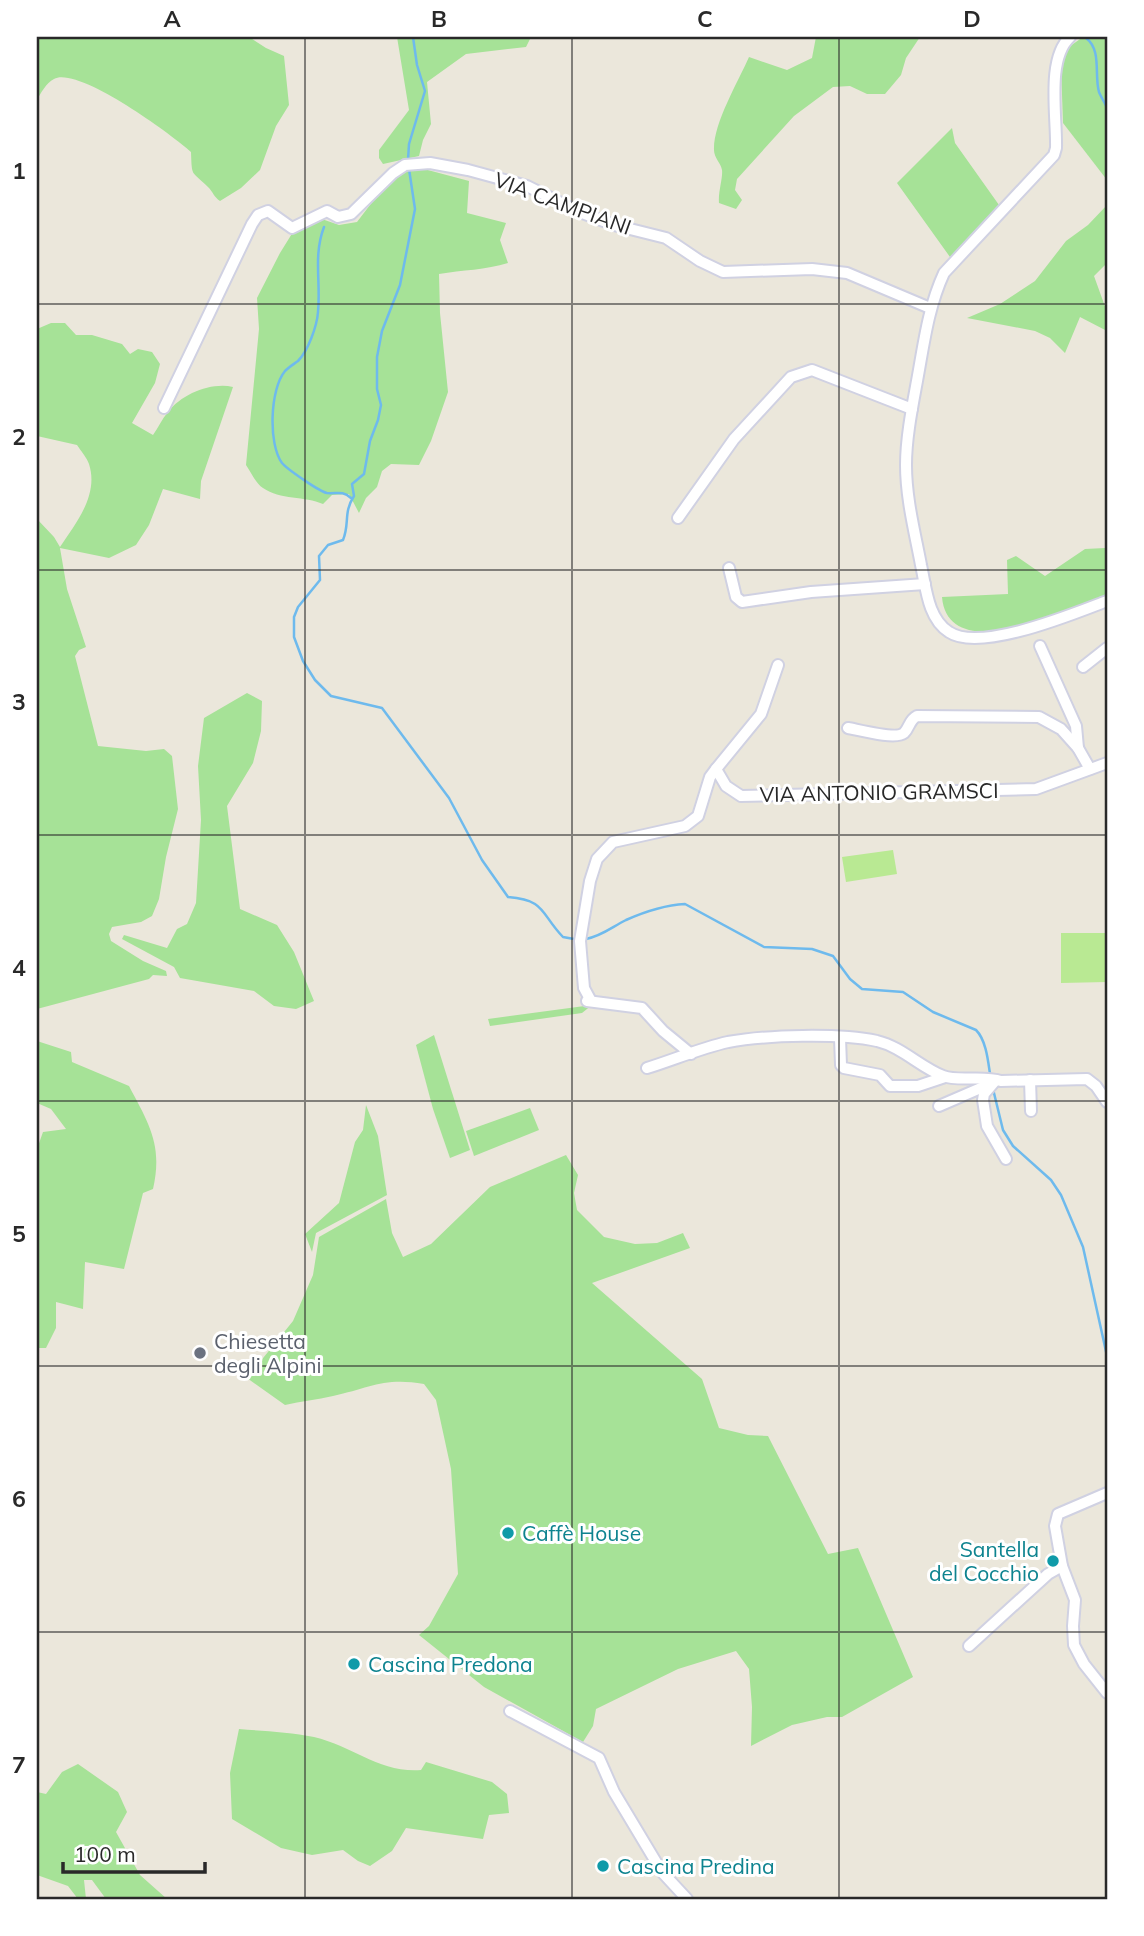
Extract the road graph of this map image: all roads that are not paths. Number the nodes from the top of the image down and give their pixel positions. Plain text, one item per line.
1 (1070, 37) edge
2 (930, 308) junction
3 (164, 408) dead end
4 (912, 409) junction
5 (678, 518) dead end
6 (729, 568) dead end
7 (925, 584) junction
8 (1107, 601) edge
9 (1040, 646) dead end
10 (1107, 648) edge
11 (778, 665) dead end
12 (1083, 667) dead end
13 (848, 728) dead end
14 (1078, 748) junction
15 (1107, 763) edge
16 (716, 769) junction
17 (1090, 769) junction
18 (840, 1038) junction
19 (691, 1054) junction
20 (646, 1068) dead end
21 (944, 1077) junction
22 (1030, 1080) junction
23 (994, 1081) junction
24 (1107, 1102) edge
25 (939, 1106) dead end
26 (1031, 1111) dead end
27 (1006, 1158) dead end
28 (1107, 1493) edge
29 (1062, 1566) junction
30 (969, 1646) dead end
31 (1107, 1693) edge
32 (510, 1711) dead end
33 (687, 1899) edge

1 - 2 street
2 - 3 street, VIA CAMPIANI
2 - 4 street
4 - 5 street
4 - 7 street
6 - 7 street
7 - 8 street
9 - 14 street
10 - 12 street
11 - 16 street
13 - 14 street
14 - 17 street
15 - 17 street, VIA ANTONIO GRAMSCI
16 - 17 street, VIA ANTONIO GRAMSCI
16 - 19 street
18 - 19 street
18 - 21 street
18 - 21 street
19 - 20 street
21 - 23 street
22 - 23 street
22 - 24 street
22 - 26 street
23 - 25 street
23 - 27 street
28 - 29 street
29 - 30 street
29 - 31 street
32 - 33 street

